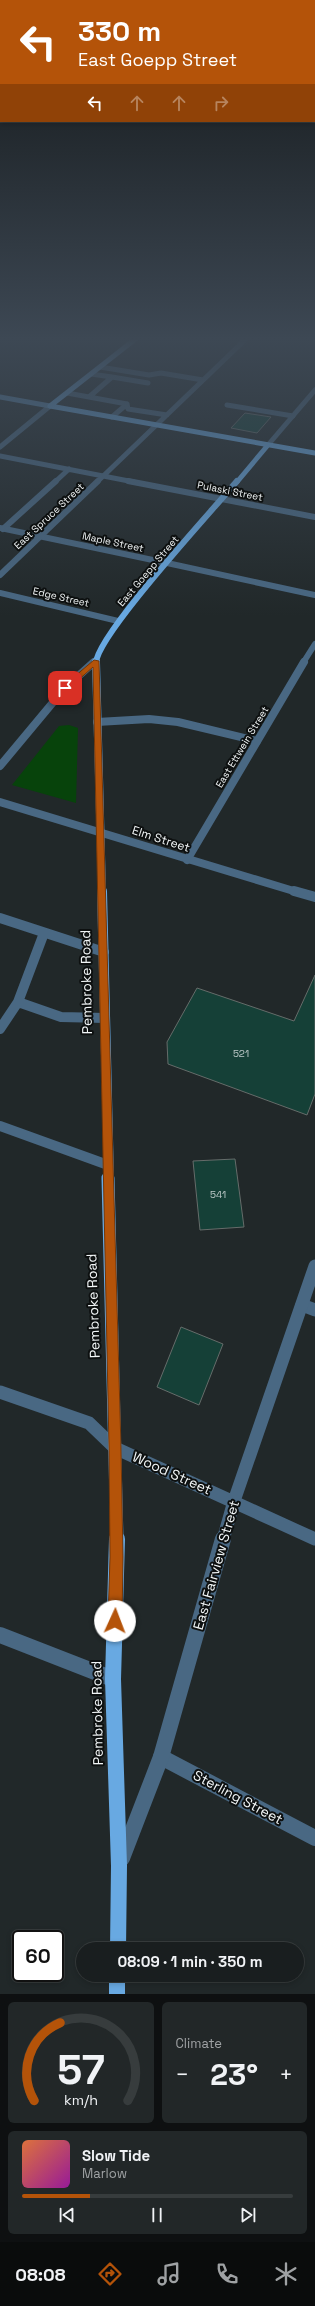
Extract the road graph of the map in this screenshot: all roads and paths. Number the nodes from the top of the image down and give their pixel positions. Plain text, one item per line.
1 (21, 430) edge
2 (152, 430) edge
3 (185, 430) edge
4 (281, 430) edge
5 (268, 445) junction
6 (0, 447) edge
7 (315, 453) edge
8 (0, 456) edge
9 (68, 469) junction
10 (104, 476) junction
11 (222, 499) junction
12 (315, 517) edge
13 (2, 529) edge
14 (40, 537) junction
15 (167, 563) junction
16 (0, 575) edge
17 (0, 593) edge
18 (315, 595) edge
19 (118, 621) junction
20 (315, 644) edge
21 (96, 661) junction
22 (97, 722) junction
23 (257, 741) junction
24 (0, 766) edge
25 (0, 802) edge
26 (100, 831) junction
27 (187, 860) junction
28 (315, 897) edge
29 (0, 918) edge
30 (44, 933) junction
31 (104, 952) junction
32 (18, 1002) junction
33 (105, 1018) junction
34 (0, 1029) edge
35 (0, 1126) edge
36 (108, 1165) junction
37 (315, 1266) edge
38 (308, 1307) edge
39 (0, 1392) edge
40 (115, 1448) junction
41 (234, 1501) junction
42 (315, 1539) edge
43 (0, 1635) edge
44 (113, 1679) junction
45 (161, 1757) junction
46 (315, 1838) edge
47 (119, 1866) junction
48 (118, 1942) edge
49 (117, 1982) edge
50 (117, 1994) edge

1 - 6 street
2 - 10 street, East Spruce Street
3 - 5 main road
4 - 5 street, East Goepp Street
5 - 7 main road
5 - 11 main road, East Goepp Street
8 - 9 street, Pulaski Street
9 - 10 street, Pulaski Street
9 - 13 street
10 - 11 street, Pulaski Street
10 - 14 street, East Spruce Street
11 - 12 street, Pulaski Street
11 - 15 main road, East Goepp Street
13 - 14 street, Maple Street
14 - 15 street, Maple Street
14 - 16 street, East Spruce Street
15 - 18 street, Maple Street
15 - 19 main road, East Goepp Street
17 - 19 street, Edge Street
19 - 21 main road, East Goepp Street
20 - 23 street, East Ettwein Street
21 - 22 main road, Pembroke Road
21 - 24 street, East Goepp Street
22 - 23 street
22 - 26 main road, Pembroke Road
23 - 27 street, East Ettwein Street
25 - 26 street, Elm Street
26 - 27 street, Elm Street
26 - 31 main road, Pembroke Road
27 - 28 street, Elm Street
29 - 30 street
30 - 31 street
30 - 32 street
31 - 33 main road, Pembroke Road
32 - 33 street
32 - 34 street
33 - 36 main road, Pembroke Road
35 - 36 street
36 - 40 main road, Pembroke Road
37 - 38 street, East Fairview Street
38 - 41 street, East Fairview Street
39 - 40 street, Wood Street
40 - 41 street, Wood Street
40 - 44 main road, Pembroke Road
41 - 42 street, Wood Street
41 - 45 street, East Fairview Street
43 - 44 street
44 - 47 main road, Pembroke Road
45 - 46 street, Sterling Street
45 - 47 street, East Fairview Street
47 - 48 main road, Pembroke Road
49 - 50 main road

